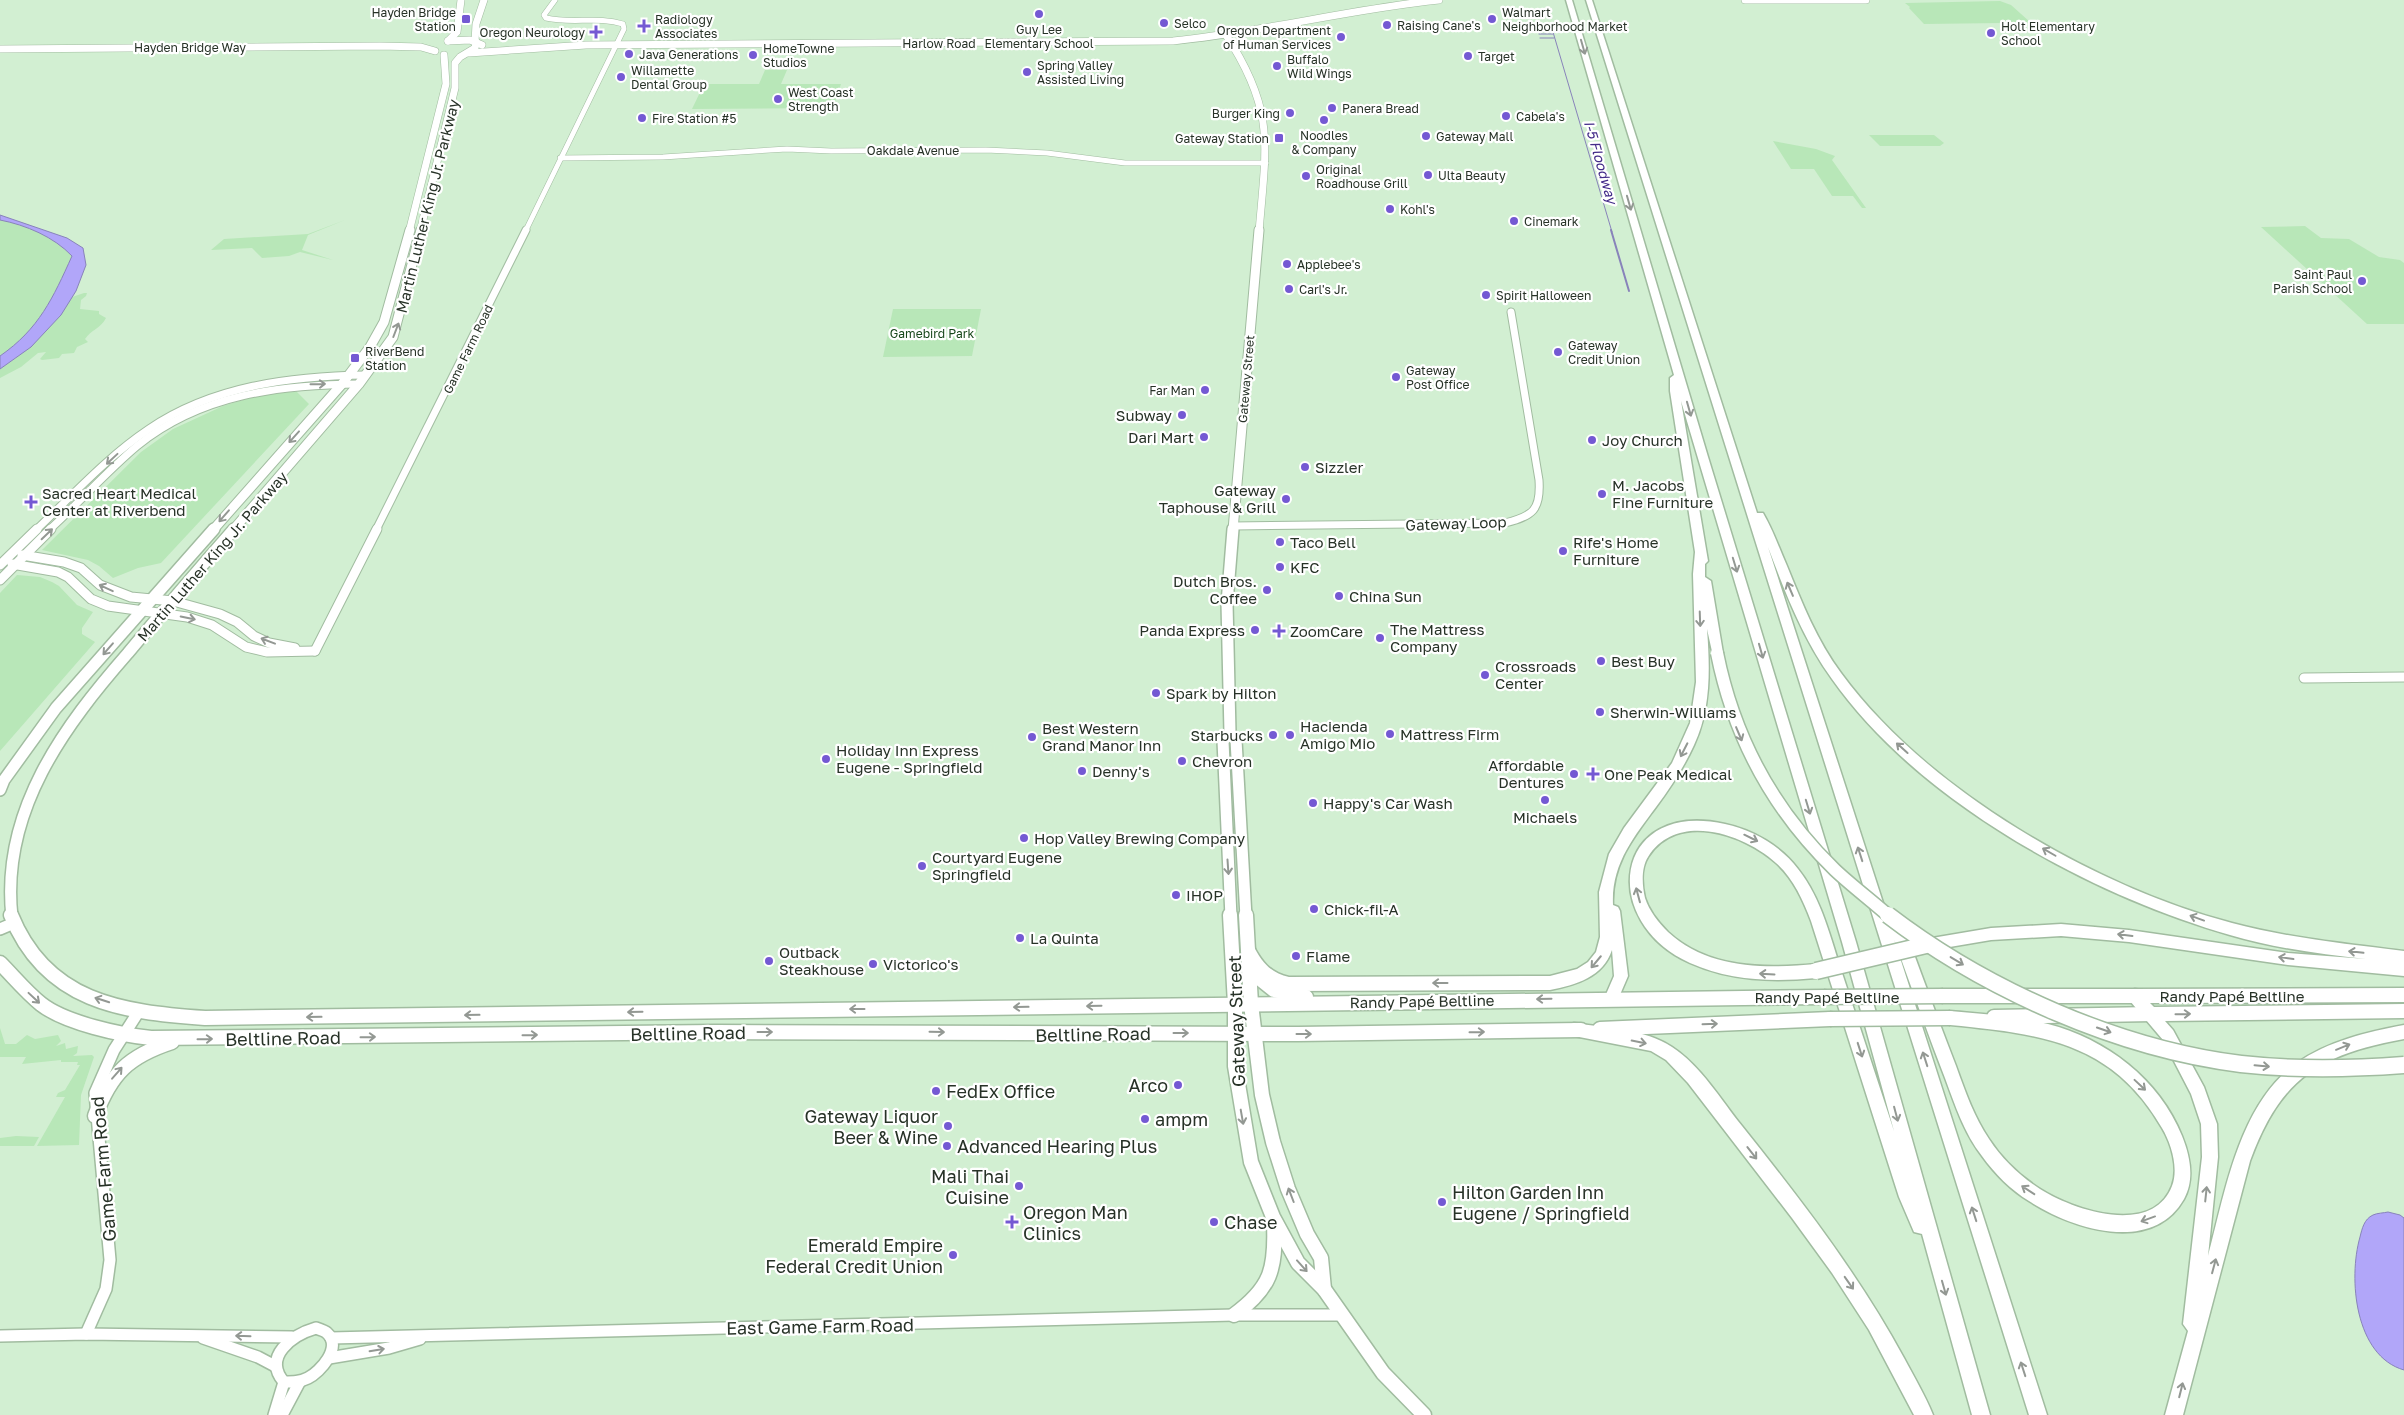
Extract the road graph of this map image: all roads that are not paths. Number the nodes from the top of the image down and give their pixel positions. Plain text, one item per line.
1 (461, 0) edge
2 (484, 0) edge
3 (555, 0) edge
4 (1439, 0) edge
5 (1569, 0) edge
6 (1589, 0) edge
7 (1745, 0) edge
8 (1771, 0) edge
9 (1866, 0) edge
10 (1226, 35) junction
11 (476, 41) junction
12 (442, 44) junction
13 (552, 44) junction
14 (586, 45) junction
15 (616, 45) junction
16 (380, 46) junction
17 (0, 49) edge
18 (479, 52) junction
19 (467, 53) junction
20 (443, 55) junction
21 (455, 79) junction
22 (560, 158) junction
23 (1266, 163) junction
24 (1511, 312) dead end
25 (1675, 361) junction
26 (349, 375) junction
27 (366, 375) junction
28 (342, 384) junction
29 (359, 384) junction
30 (1750, 503) junction
31 (1233, 526) junction
32 (12, 553) junction
33 (1700, 553) junction
34 (25, 555) junction
35 (1, 564) edge
36 (15, 564) junction
37 (0, 580) edge
38 (151, 600) junction
39 (173, 601) junction
40 (140, 612) junction
41 (162, 615) junction
42 (315, 651) junction
43 (2404, 677) edge
44 (2304, 678) dead end
45 (1230, 733) junction
46 (0, 790) edge
47 (1225, 796) junction
48 (1239, 825) junction
49 (1867, 877) junction
50 (1609, 881) junction
51 (14, 922) junction
52 (0, 929) edge
53 (1248, 949) junction
54 (2404, 957) edge
55 (0, 963) edge
56 (2404, 969) edge
57 (1249, 970) junction
58 (2404, 995) edge
59 (2134, 996) junction
60 (1610, 998) junction
61 (1340, 1002) junction
62 (1235, 1004) junction
63 (1251, 1004) junction
64 (139, 1011) junction
65 (2404, 1011) edge
66 (2152, 1014) junction
67 (1950, 1018) junction
68 (1574, 1030) junction
69 (2404, 1032) edge
70 (1235, 1034) junction
71 (1255, 1034) junction
72 (122, 1035) junction
73 (182, 1039) junction
74 (2404, 1065) edge
75 (95, 1116) junction
76 (1273, 1217) junction
77 (1936, 1262) junction
78 (1324, 1289) junction
79 (1234, 1315) junction
80 (1340, 1315) junction
81 (1210, 1316) joint
82 (86, 1334) junction
83 (194, 1335) junction
84 (0, 1336) edge
85 (430, 1336) junction
86 (292, 1338) junction
87 (331, 1338) junction
88 (329, 1358) junction
89 (2187, 1364) junction
90 (275, 1366) junction
91 (284, 1382) junction
92 (299, 1383) junction
93 (274, 1415) edge
94 (282, 1415) edge
95 (1424, 1415) edge
96 (1924, 1415) edge
97 (1981, 1415) edge
98 (2038, 1415) edge
99 (2174, 1415) edge

1 - 12 main road
2 - 11 main road
3 - 15 street, Game Farm Road
4 - 10 main road, Harlow Road
5 -> 25 highway
6 - 30 highway
7 - 8 main road
8 - 9 main road
10 - 15 main road, Harlow Road
10 - 23 main road, Gateway Street
11 - 12 main road, Hayden Bridge Way
11 - 13 main road
11 - 13 main road, Hayden Bridge Way
11 - 19 main road, Martin Luther King Jr. Parkway
12 - 16 main road, Hayden Bridge Way
12 - 16 main road, Hayden Bridge Way
12 - 20 main road
13 - 14 main road, Hayden Bridge Way
14 - 15 main road, Hayden Bridge Way
14 - 18 main road, Hayden Bridge Way
15 - 22 street, Game Farm Road
16 - 17 main road, Hayden Bridge Way
18 - 19 main road, Hayden Bridge Way
18 - 21 main road
19 - 20 main road, Hayden Bridge Way
19 - 21 main road, Martin Luther King Jr. Parkway
20 - 26 main road, Martin Luther King Jr. Parkway
27 -> 21 main road, Martin Luther King Jr. Parkway
22 - 23 street, Oakdale Avenue
22 - 42 street, Game Farm Road
23 - 31 main road, Gateway Street
24 - 31 street, Gateway Loop
25 - 33 highway
25 -> 77 highway
26 - 27 street
26 - 28 main road, Martin Luther King Jr. Parkway
26 -> 32 street
27 - 29 main road, Martin Luther King Jr. Parkway
28 - 29 street
34 -> 28 street
28 -> 38 main road, Martin Luther King Jr. Parkway
29 - 39 main road, Martin Luther King Jr. Parkway
49 -> 30 highway
54 -> 30 highway
31 - 45 main road, Gateway Street
32 - 34 street
32 - 35 street
33 -> 50 highway
33 -> 74 highway, bridge
34 - 36 street
38 -> 34 street
35 - 36 street
36 - 37 street
36 - 40 street
38 - 39 street
38 - 40 main road, Martin Luther King Jr. Parkway
39 - 41 main road, Martin Luther King Jr. Parkway
42 -> 39 street
40 - 41 street
40 -> 46 main road, Martin Luther King Jr. Parkway
41 -> 42 street
41 - 51 main road, Martin Luther King Jr. Parkway
43 - 44 street
45 - 47 main road, Gateway Street
45 - 48 main road, Gateway Street
47 - 48 main road
47 -> 62 main road, Gateway Street
48 - 53 main road, Gateway Street
67 -> 49 highway
98 -> 49 highway
50 -> 53 highway
50 - 60 highway
51 - 52 street
64 -> 51 main road, Martin Luther King Jr. Parkway
53 - 57 main road, Gateway Street
55 -> 72 main road
56 -> 77 highway, bridge
57 - 61 main road
57 - 63 main road, Gateway Street
58 - 59 highway, Randy Papé Beltline
59 - 60 main road, Randy Papé Beltline, bridge
59 - 66 highway
60 -> 61 main road, Randy Papé Beltline
61 - 63 main road, Randy Papé Beltline
62 - 63 main road, Beltline Road
62 -> 64 main road, Beltline Road
62 - 70 main road, Gateway Street
63 - 71 main road, Gateway Street
64 - 72 street, Game Farm Road
66 -> 65 highway, Randy Papé Beltline
66 - 67 main road, Randy Papé Beltline
89 -> 66 highway
68 -> 67 main road, Randy Papé Beltline, bridge
71 -> 68 main road, Randy Papé Beltline
68 -> 96 highway
89 -> 69 highway
70 - 71 main road, Beltline Road
73 -> 70 main road, Beltline Road
70 -> 76 main road, Gateway Street
78 -> 71 main road, Gateway Street
72 - 73 main road, Beltline Road
72 - 75 street, Game Farm Road
75 -> 73 main road
75 - 82 street, Game Farm Road
76 -> 78 main road, Gateway Street
76 - 79 main road
77 -> 97 highway
78 - 80 main road, Gateway Street
79 - 80 street
79 - 81 street
80 - 95 main road, Gateway Street
81 - 85 street, East Game Farm Road
82 - 83 street
82 - 84 street
86 -> 83 street
83 - 90 street
85 - 87 street, East Game Farm Road
88 -> 85 street, East Game Farm Road
86 - 87 street
86 - 90 street
87 - 88 street
88 - 92 street
99 -> 89 highway
90 - 91 street
91 - 92 street
91 - 93 street
92 - 94 street

